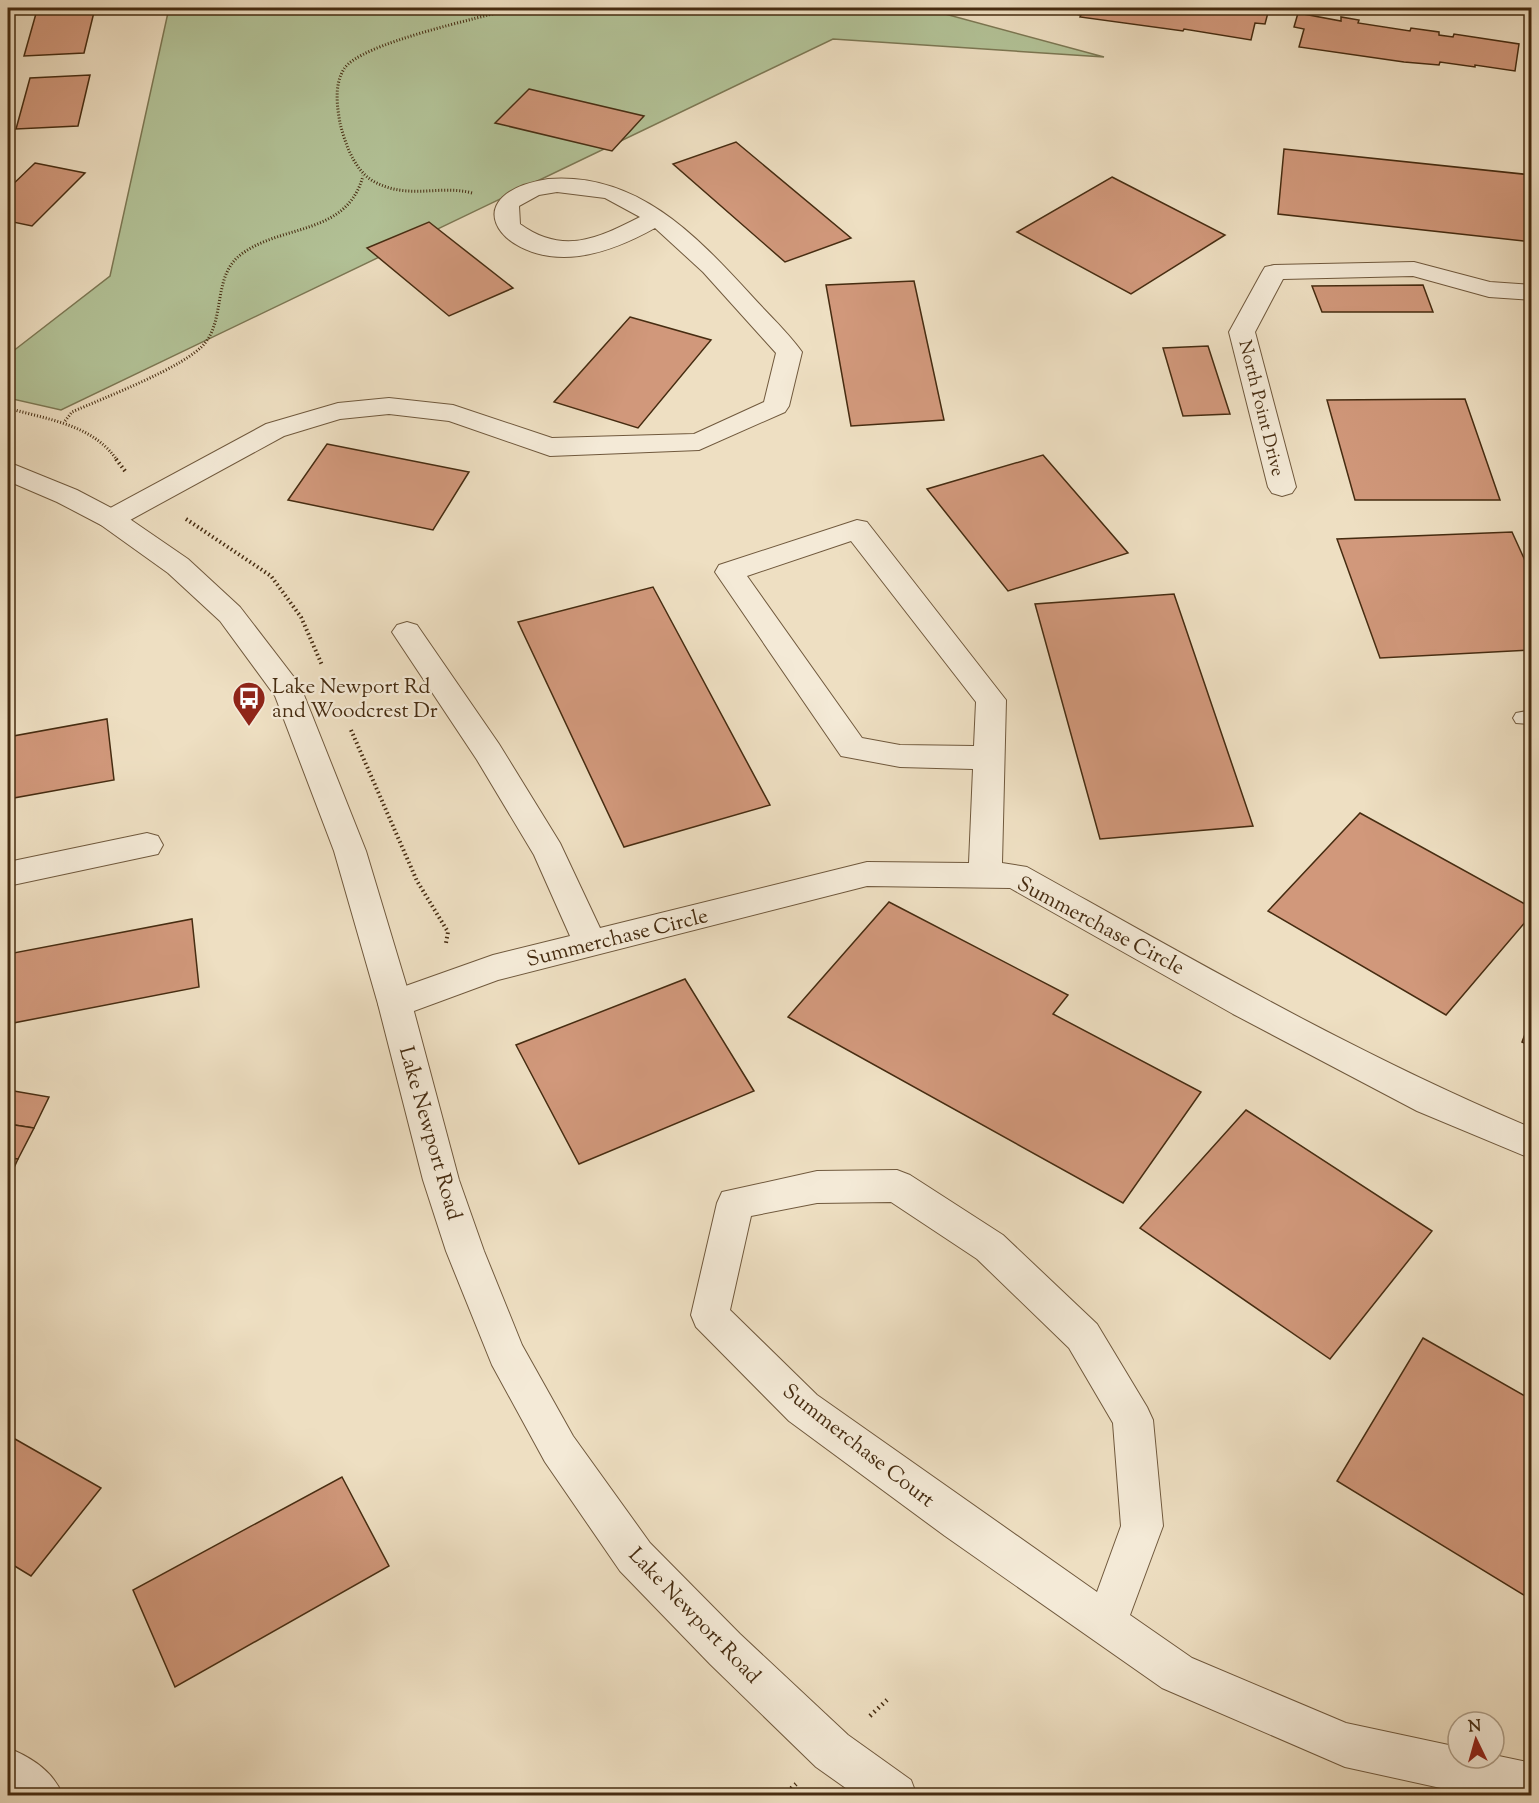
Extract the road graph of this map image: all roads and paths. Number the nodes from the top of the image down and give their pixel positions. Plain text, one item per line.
1 (515, 8) edge
2 (363, 176) junction
3 (507, 204) junction
4 (656, 218) junction
5 (1532, 293) edge
6 (8, 408) edge
7 (65, 421) junction
8 (8, 471) edge
9 (1282, 487) dead end
10 (151, 496) junction
11 (111, 519) junction
12 (407, 632) dead end
13 (990, 758) junction
14 (147, 845) dead end
15 (8, 874) edge
16 (986, 876) junction
17 (590, 943) junction
18 (395, 1004) junction
19 (1532, 1144) edge
20 (1106, 1624) junction
21 (8, 1770) edge
22 (1532, 1785) edge
23 (883, 1793) edge
24 (41, 1796) edge

1 - 2 path
2 - 3 path
2 - 7 path
3 - 4 street
3 - 4 street
4 - 10 street
5 - 9 street, North Point Drive
6 - 7 path
7 - 10 path
8 - 11 street, Lake Newport Road
10 - 11 street
11 - 18 street, Lake Newport Road
12 - 17 street
13 - 13 street
13 - 16 street
14 - 15 street
16 - 17 street, Summerchase Circle
16 - 19 street, Summerchase Circle
17 - 18 street, Summerchase Circle
18 - 23 street, Lake Newport Road
20 - 20 street, Summerchase Court
20 - 22 street, Summerchase Court
21 - 24 street

